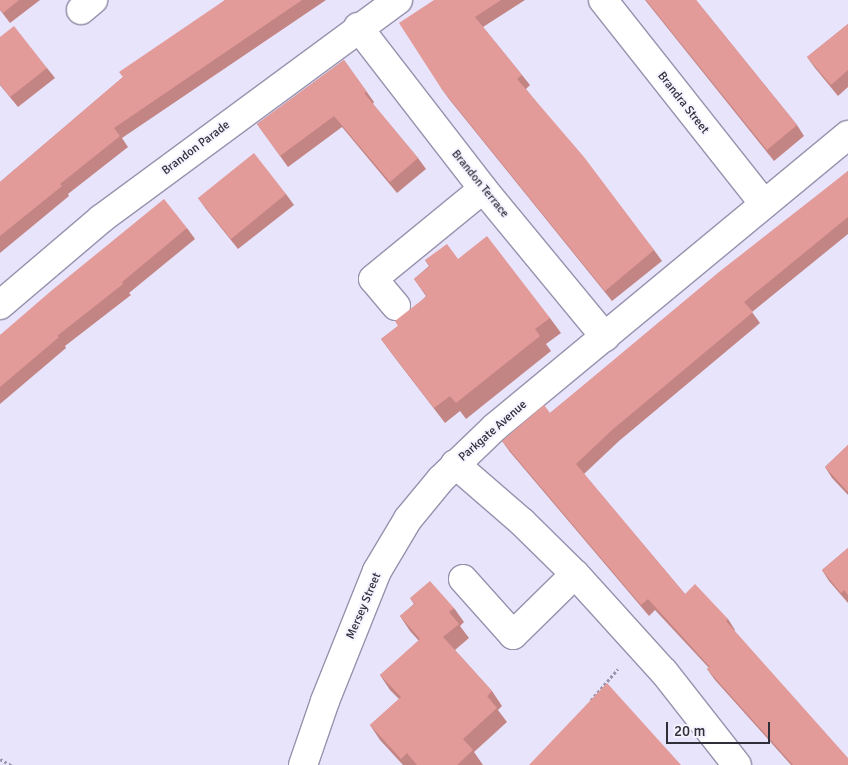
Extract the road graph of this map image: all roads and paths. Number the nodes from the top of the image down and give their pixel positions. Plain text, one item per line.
1 (398, 0) edge
2 (604, 0) edge
3 (358, 27) junction
4 (848, 136) edge
5 (483, 189) junction
6 (764, 204) junction
7 (0, 305) edge
8 (396, 306) dead end
9 (605, 337) junction
10 (456, 464) junction
11 (575, 574) junction
12 (463, 579) dead end
13 (639, 644) junction
14 (587, 705) edge
15 (0, 759) edge
16 (11, 765) edge
17 (303, 765) edge
18 (737, 765) edge

1 - 3 street, Brandon Parade
2 - 6 street, Brandra Street
3 - 5 street, Brandon Terrace
3 - 7 street, Brandon Parade
4 - 6 street, Parkgate Avenue
5 - 8 street
5 - 9 street, Brandon Terrace
6 - 9 street, Parkgate Avenue
9 - 10 street, Parkgate Avenue
10 - 11 street, Parkgate Avenue
10 - 17 street, Mersey Street
11 - 12 street
11 - 13 street, Parkgate Avenue
13 - 14 path
13 - 18 street, Parkgate Avenue
15 - 16 path

